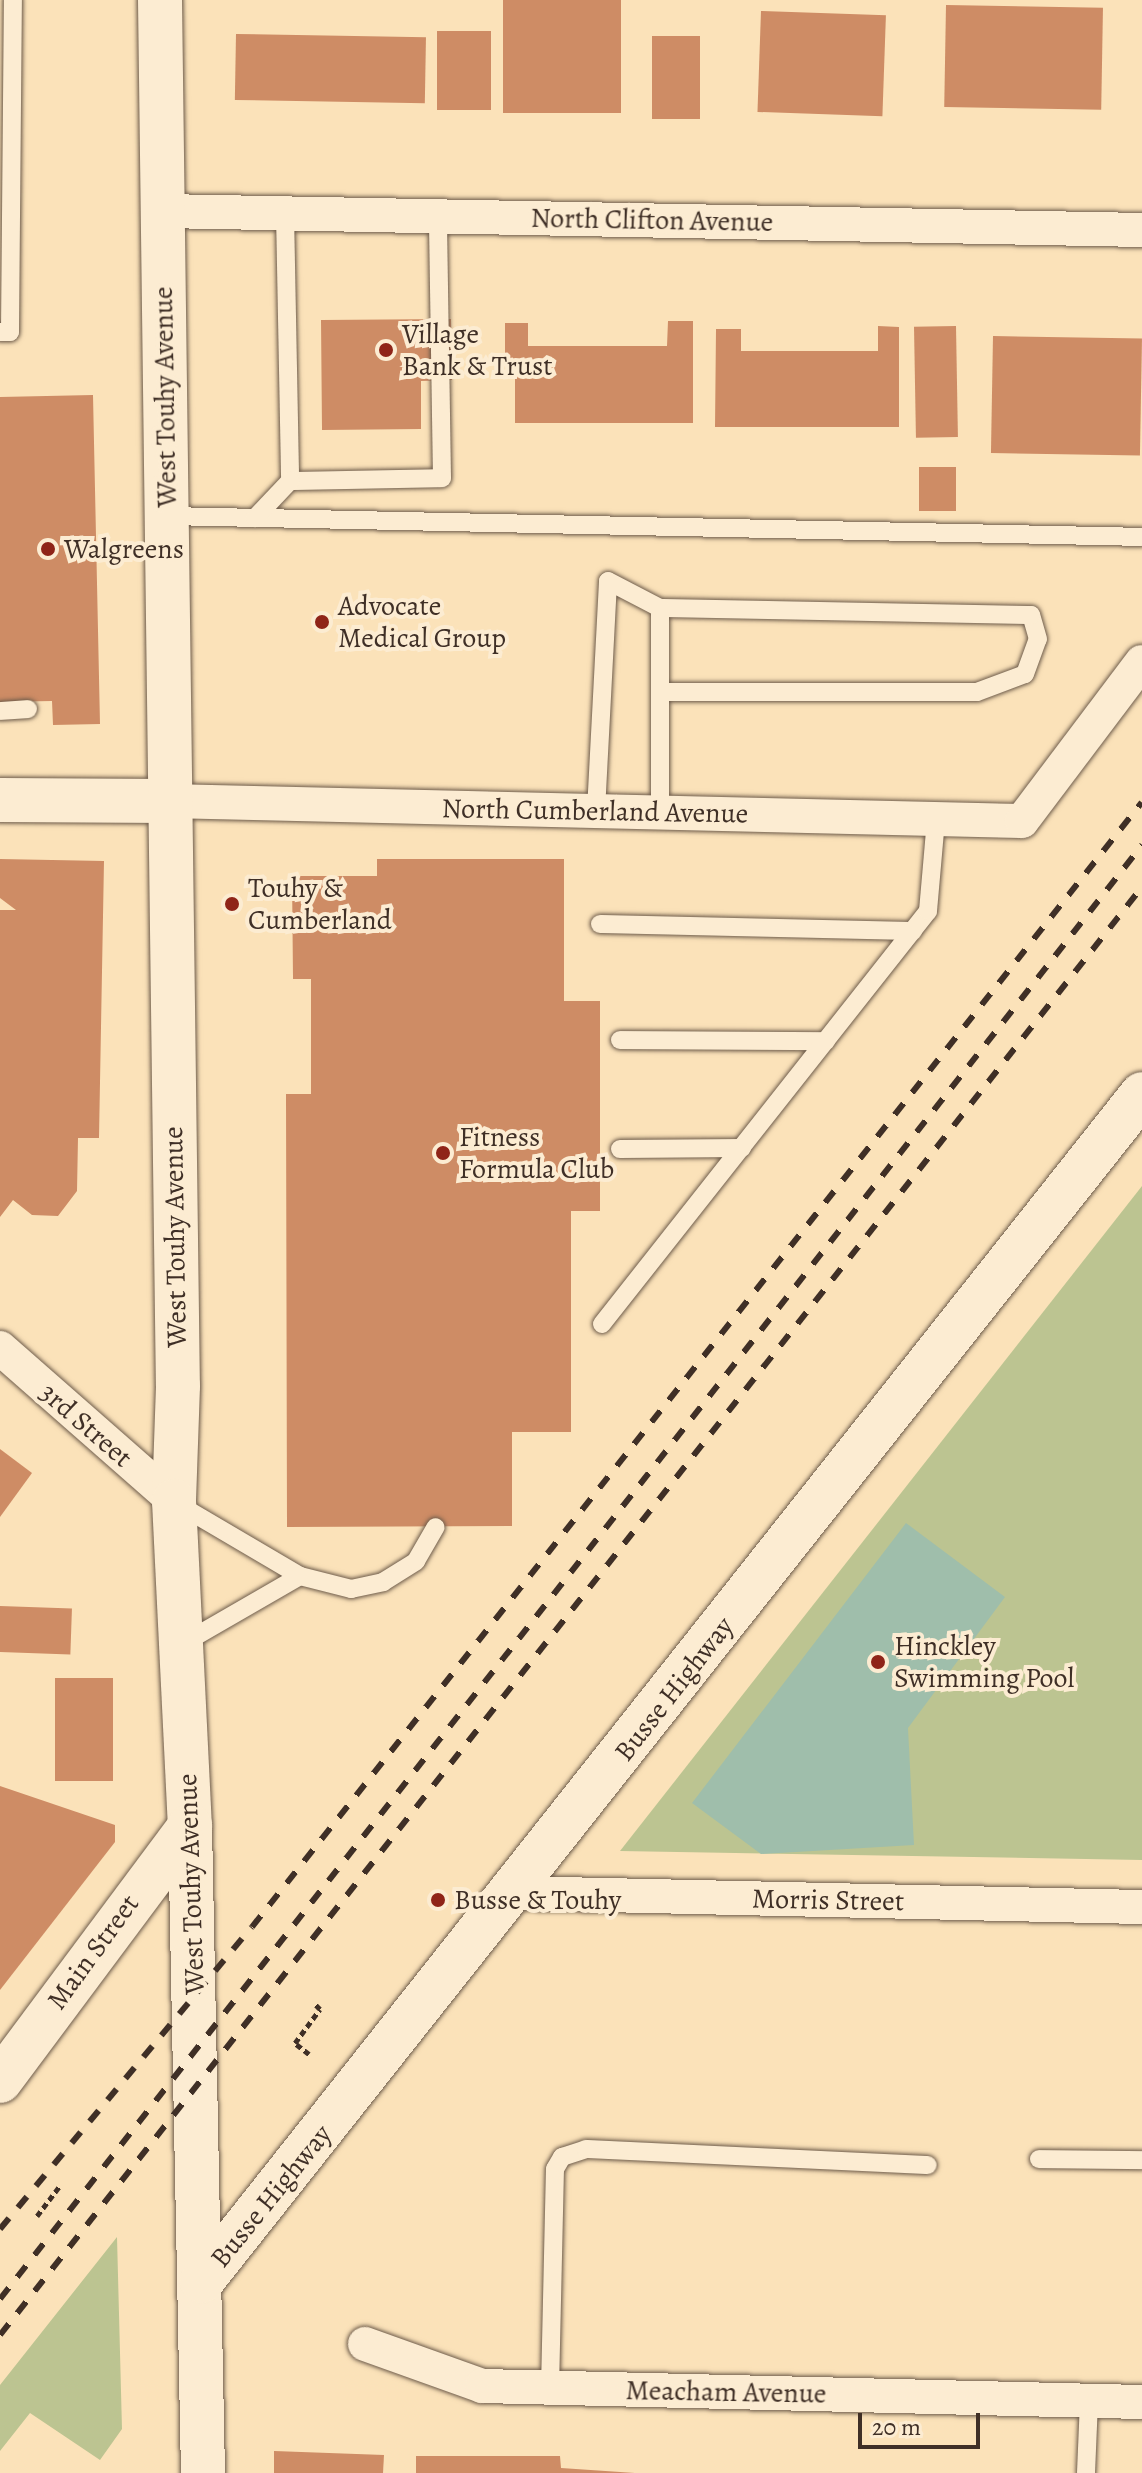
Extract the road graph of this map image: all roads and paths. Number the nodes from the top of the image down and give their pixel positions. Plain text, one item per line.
1 (160, 0) edge
2 (8, 5) edge
3 (163, 211) junction
4 (285, 213) junction
5 (438, 216) junction
6 (1142, 230) edge
7 (0, 332) edge
8 (290, 481) junction
9 (167, 516) junction
10 (255, 518) junction
11 (1142, 537) edge
12 (660, 608) junction
13 (1142, 662) edge
14 (660, 692) junction
15 (28, 709) dead end
16 (0, 711) edge
17 (0, 800) edge
18 (168, 801) junction
19 (596, 811) junction
20 (660, 813) junction
21 (936, 819) junction
22 (600, 924) dead end
23 (913, 931) junction
24 (620, 1040) dead end
25 (826, 1041) junction
26 (1142, 1094) edge
27 (742, 1148) junction
28 (620, 1149) dead end
29 (602, 1324) dead end
30 (0, 1348) edge
31 (174, 1501) junction
32 (436, 1527) dead end
33 (300, 1576) junction
34 (184, 1643) junction
35 (190, 1826) junction
36 (514, 1893) junction
37 (1142, 1907) edge
38 (316, 2005) dead end
39 (309, 2054) dead end
40 (0, 2081) edge
41 (1039, 2159) dead end
42 (1142, 2160) edge
43 (928, 2165) dead end
44 (60, 2186) dead end
45 (37, 2216) dead end
46 (202, 2281) junction
47 (365, 2344) dead end
48 (550, 2388) junction
49 (1089, 2401) junction
50 (1142, 2402) edge
51 (203, 2473) edge
52 (1086, 2473) edge

1 - 3 main road, West Touhy Avenue
2 - 7 lane
3 - 4 street, North Clifton Avenue
3 - 9 main road, West Touhy Avenue
4 - 5 street, North Clifton Avenue
4 - 8 lane
5 - 6 street, North Clifton Avenue
5 - 8 lane
8 - 10 lane
9 - 10 lane
9 - 18 main road, West Touhy Avenue
10 - 11 lane
12 - 14 lane
12 - 14 lane
12 - 19 lane
13 - 21 street, North Cumberland Avenue
14 - 20 lane
15 - 16 lane
17 - 18 main road
18 - 19 street, North Cumberland Avenue
18 - 31 main road, West Touhy Avenue
19 - 20 street, North Cumberland Avenue
20 - 21 street, North Cumberland Avenue
21 - 23 lane
22 - 23 lane
23 - 25 lane
24 - 25 lane
25 - 27 lane
26 - 36 main road, Busse Highway
27 - 28 lane
27 - 29 lane
30 - 31 street, 3rd Street
31 - 33 lane
31 - 34 main road, West Touhy Avenue
32 - 33 lane
33 - 34 lane
34 - 35 main road, West Touhy Avenue
35 - 40 main road, Main Street
35 - 46 main road, West Touhy Avenue
36 - 37 street, Morris Street
36 - 46 main road, Busse Highway
38 - 39 path
41 - 42 lane
43 - 48 lane
44 - 45 path
46 - 51 main road, West Touhy Avenue
47 - 48 street, Meacham Avenue
48 - 49 street, Meacham Avenue
49 - 50 street, Meacham Avenue
49 - 52 lane

